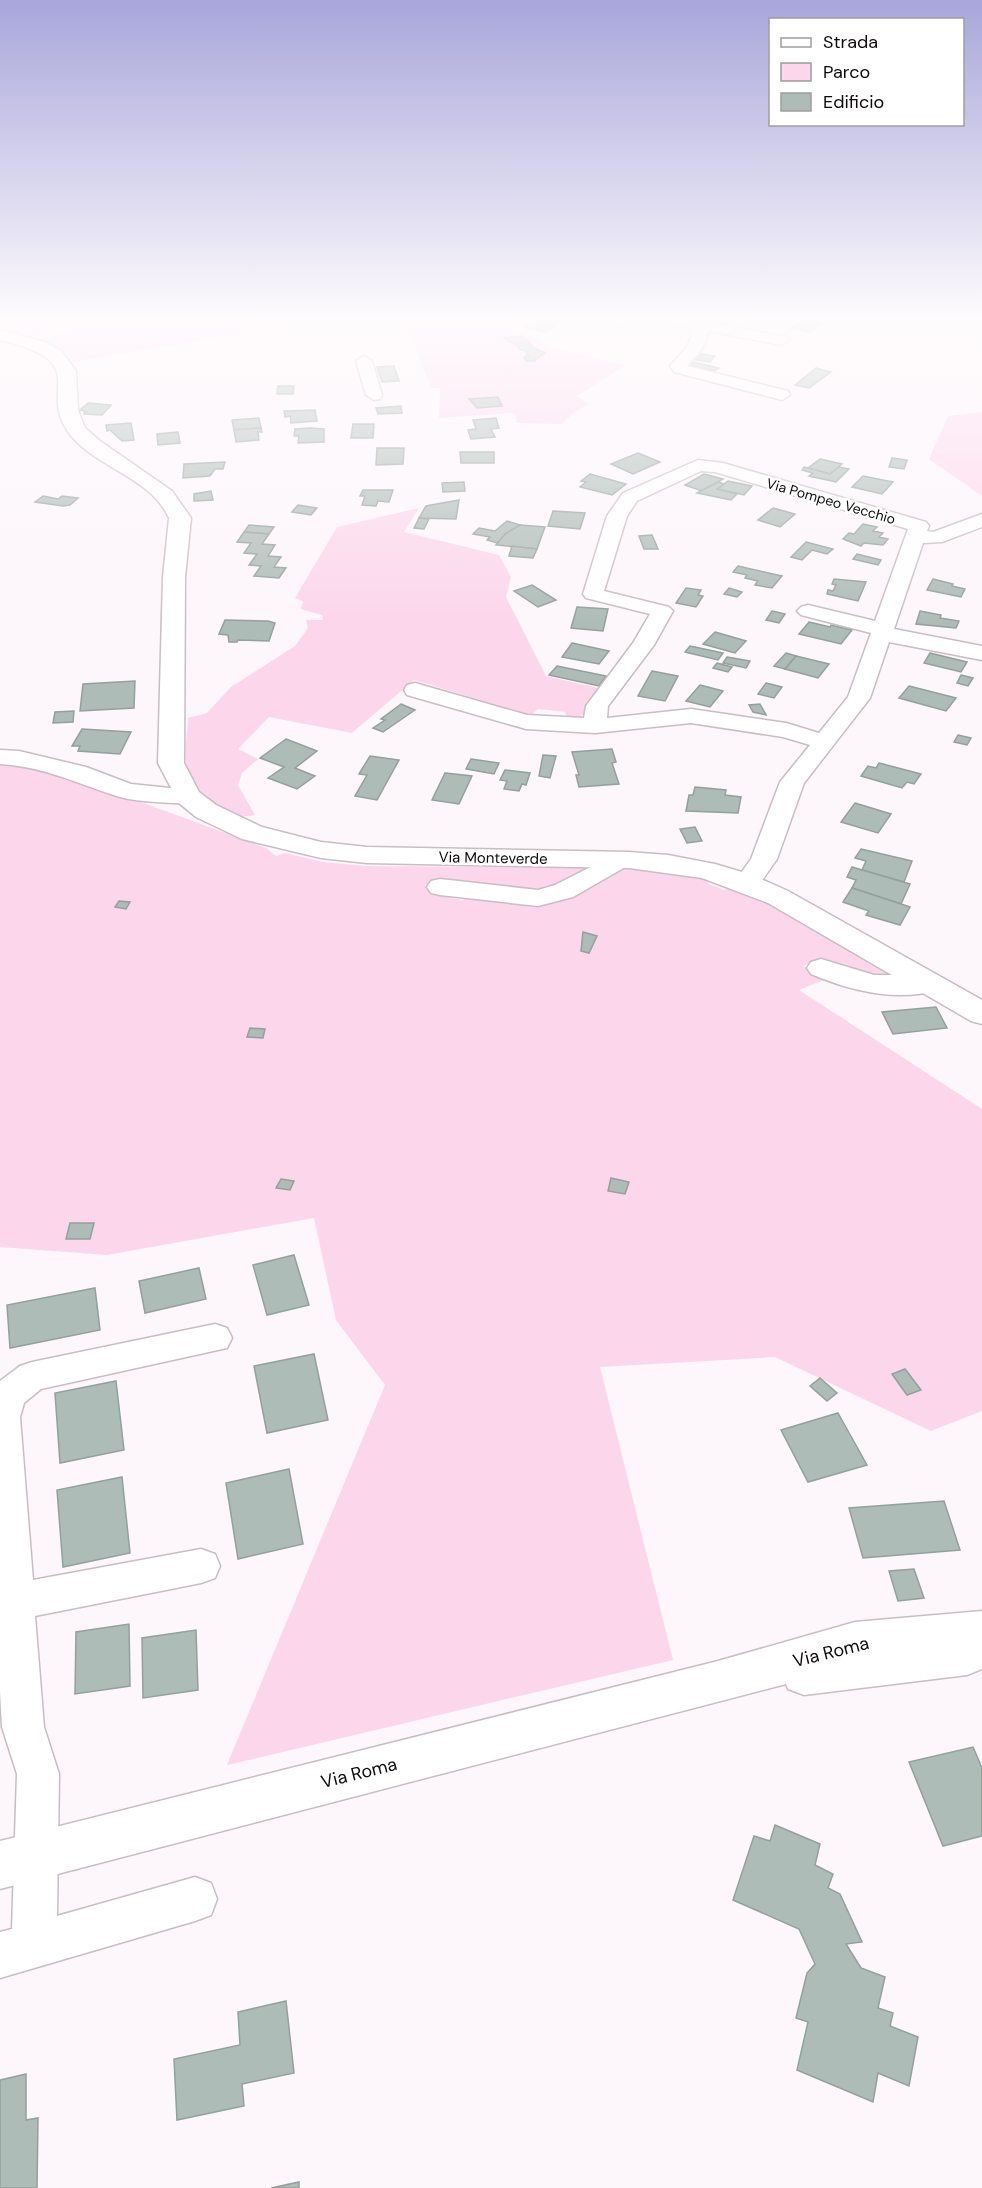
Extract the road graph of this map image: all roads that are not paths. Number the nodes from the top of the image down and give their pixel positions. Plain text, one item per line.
1 (71, 419) edge
2 (982, 520) edge
3 (916, 536) junction
4 (808, 611) dead end
5 (884, 632) junction
6 (982, 653) edge
7 (415, 690) dead end
8 (595, 726) junction
9 (826, 742) junction
10 (0, 757) edge
11 (189, 797) junction
12 (618, 861) junction
13 (440, 887) dead end
14 (756, 887) junction
15 (821, 968) dead end
16 (929, 984) junction
17 (982, 1014) edge
18 (215, 1338) dead end
19 (201, 1566) dead end
20 (14, 1602) junction
21 (982, 1631) edge
22 (982, 1653) edge
23 (718, 1682) junction
24 (18, 1859) edge
25 (195, 1899) dead end
26 (17, 1950) edge

1 - 11 street
2 - 3 street
3 - 5 street
3 - 8 street, Via Pompeo Vecchio
4 - 5 street
5 - 6 street
5 - 9 street
7 - 8 street
8 - 9 street
9 - 14 street
10 - 11 street
11 - 12 street, Via Monteverde
12 - 13 street
12 - 14 street, Via Monteverde
14 - 16 street
15 - 16 street
16 - 17 street
18 - 20 street
19 - 20 street
20 - 24 street
21 - 23 street, Via Roma
22 - 23 street, Via Roma
23 - 24 street, Via Roma
24 - 26 street
25 - 26 street

